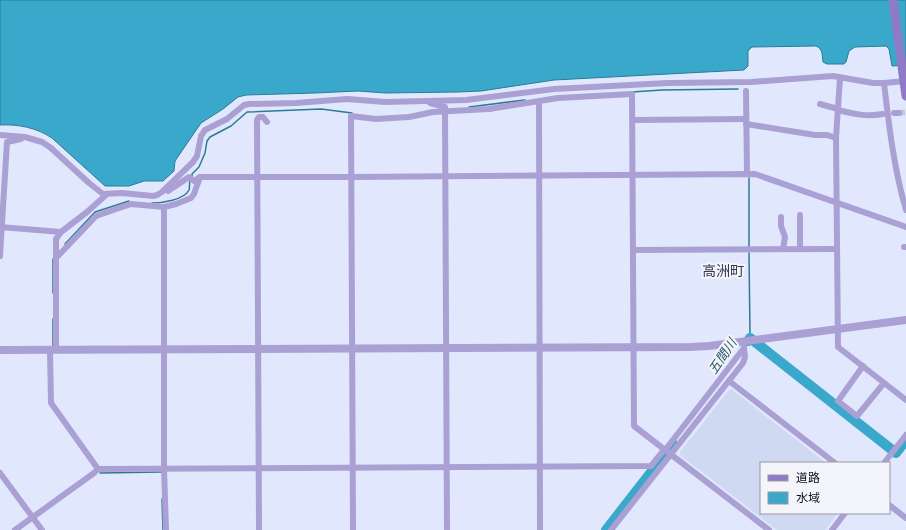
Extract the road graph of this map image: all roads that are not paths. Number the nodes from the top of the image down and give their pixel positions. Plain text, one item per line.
1 (893, 0) edge
2 (840, 78) junction
3 (905, 81) edge
4 (884, 84) junction
5 (746, 90) dead end
6 (906, 96) edge
7 (429, 100) junction
8 (538, 101) junction
9 (820, 104) dead end
10 (445, 110) junction
11 (838, 110) junction
12 (883, 114) dead end
13 (633, 120) junction
14 (266, 122) dead end
15 (746, 122) junction
16 (0, 135) edge
17 (25, 137) junction
18 (836, 138) junction
19 (632, 174) junction
20 (747, 174) junction
21 (539, 175) junction
22 (258, 176) junction
23 (445, 176) junction
24 (200, 177) junction
25 (350, 177) junction
26 (107, 194) junction
27 (157, 195) junction
28 (837, 202) junction
29 (164, 207) junction
30 (906, 210) edge
31 (800, 215) dead end
32 (781, 217) dead end
33 (1, 227) edge
34 (906, 227) edge
35 (62, 232) junction
36 (784, 249) junction
37 (800, 249) junction
38 (837, 249) junction
39 (632, 250) junction
40 (0, 256) edge
41 (56, 258) junction
42 (906, 320) edge
43 (837, 329) junction
44 (744, 345) junction
45 (539, 347) junction
46 (633, 347) junction
47 (352, 348) junction
48 (446, 348) junction
49 (258, 349) junction
50 (0, 350) edge
51 (53, 350) junction
52 (165, 350) junction
53 (863, 366) junction
54 (729, 381) junction
55 (884, 383) junction
56 (906, 400) edge
57 (906, 435) edge
58 (667, 452) junction
59 (834, 462) edge
60 (885, 462) edge
61 (446, 467) junction
62 (540, 467) junction
63 (164, 468) junction
64 (258, 468) junction
65 (352, 468) junction
66 (98, 469) junction
67 (0, 472) edge
68 (890, 506) edge
69 (844, 514) edge
70 (32, 518) junction
71 (906, 518) edge
72 (613, 529) edge
73 (15, 530) edge
74 (42, 530) edge
75 (166, 530) edge
76 (259, 530) edge
77 (352, 530) edge
78 (447, 530) edge
79 (540, 530) edge
80 (769, 530) edge
81 (832, 530) edge

1 - 3 main road
2 - 4 street
2 - 7 street
2 - 11 street
3 - 4 street
3 - 6 main road
4 - 30 street
5 - 15 street
7 - 10 street
7 - 27 street
8 - 10 street
8 - 13 street
8 - 21 street
9 - 11 street
10 - 23 street
10 - 25 street
11 - 12 street
11 - 18 street
13 - 15 street
13 - 19 street
14 - 22 street
15 - 18 street
15 - 20 street
16 - 17 street
17 - 26 street
17 - 33 street
18 - 28 street
19 - 20 street
19 - 21 street
19 - 39 street
20 - 28 street
21 - 23 street
21 - 45 street
22 - 24 street
22 - 25 street
22 - 49 street
23 - 25 street
23 - 48 street
24 - 27 street
24 - 29 street
25 - 47 street
26 - 27 street
26 - 35 street
28 - 34 street
28 - 38 street
29 - 41 street
29 - 52 street
31 - 37 street
32 - 36 street
33 - 35 street
33 - 40 street
35 - 41 street
36 - 37 street
36 - 39 street
37 - 38 street
38 - 43 street
39 - 46 street
41 - 51 street
42 - 43 street
43 - 44 street
43 - 53 street
44 - 46 street
44 - 54 street
44 - 58 street
45 - 46 street
45 - 48 street
45 - 62 street
46 - 58 street
47 - 48 street
47 - 49 street
47 - 65 street
48 - 61 street
49 - 52 street
49 - 64 street
50 - 51 street
51 - 52 street
51 - 66 street
52 - 63 street
53 - 55 street
53 - 55 street
54 - 58 street
54 - 59 street
55 - 56 street
57 - 60 street
58 - 62 street
58 - 72 street
58 - 80 street
61 - 62 street
61 - 65 street
61 - 78 street
62 - 79 street
63 - 64 street
63 - 66 street
63 - 75 street
64 - 65 street
64 - 76 street
65 - 77 street
66 - 70 street
67 - 70 street
68 - 71 street
69 - 81 street
70 - 73 street
70 - 74 street

